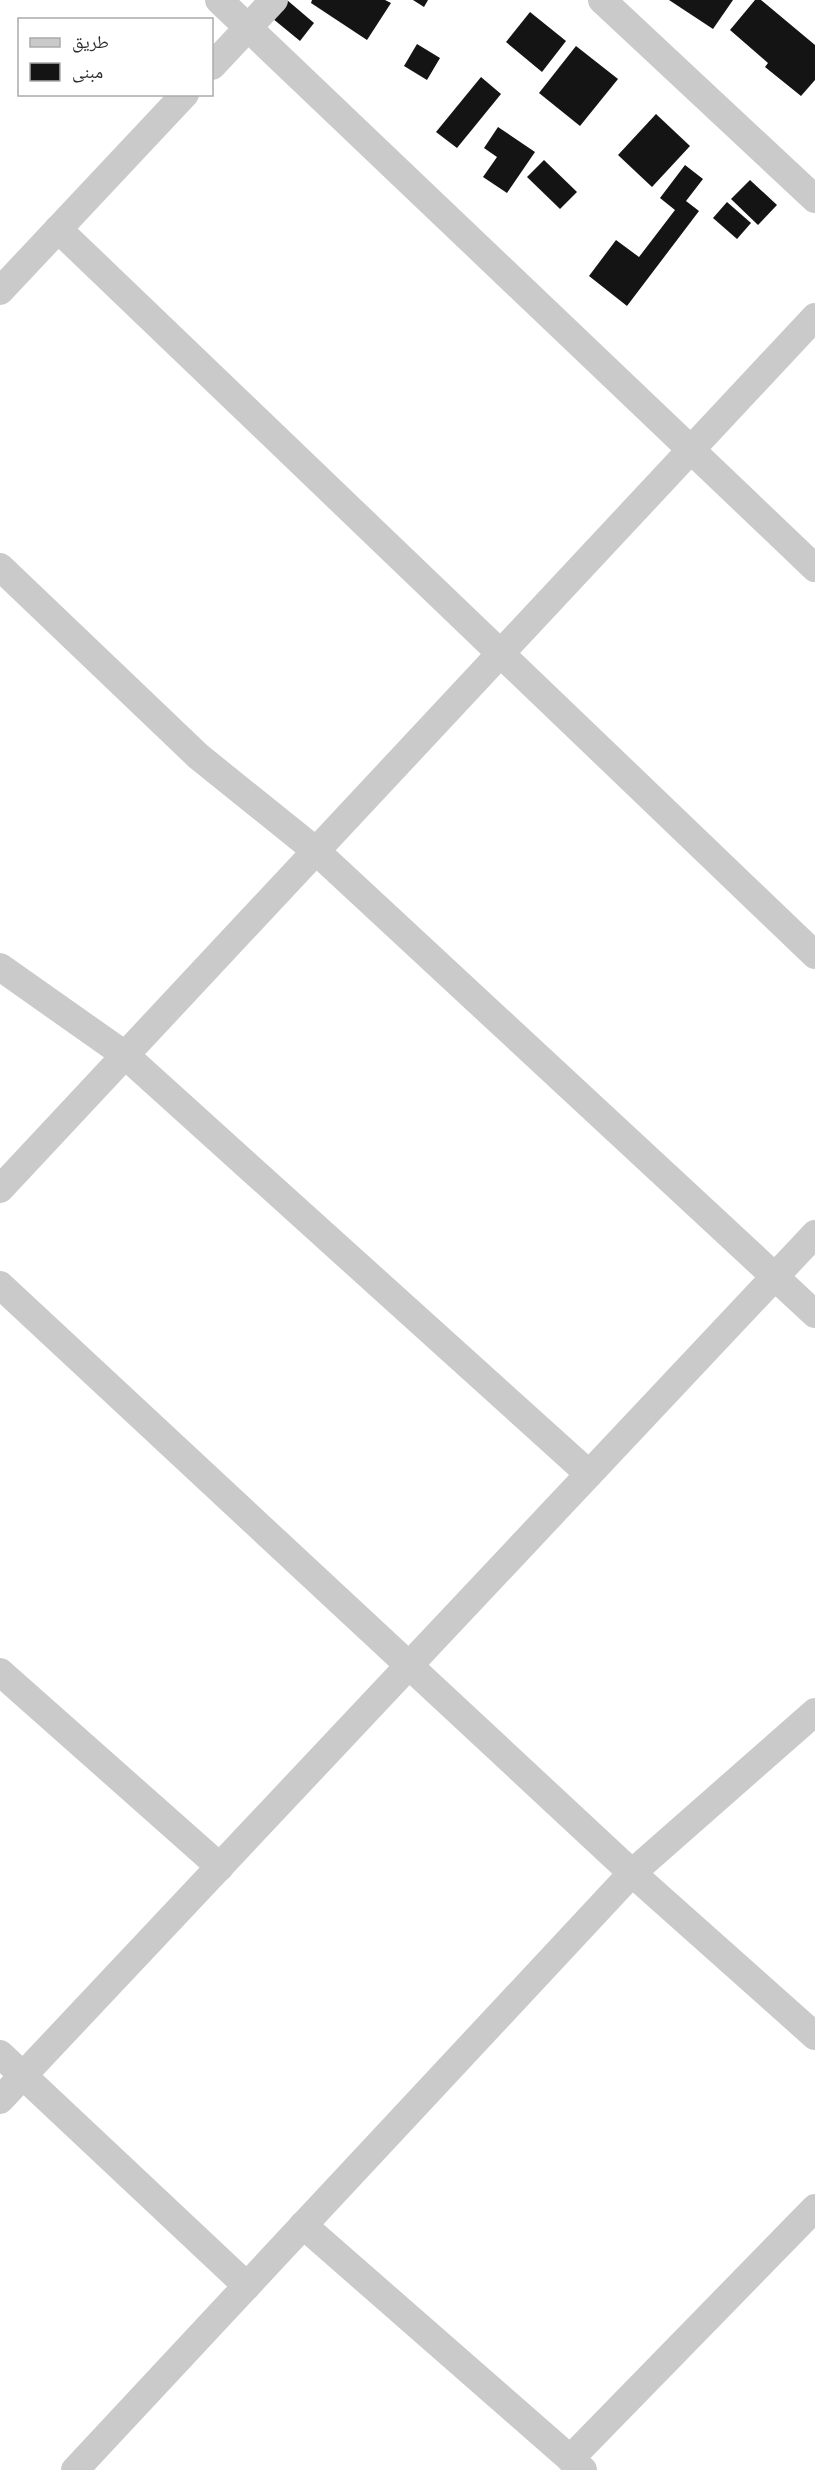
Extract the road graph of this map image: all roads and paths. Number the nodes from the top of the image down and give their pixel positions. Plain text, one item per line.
1 (219, 0) edge
2 (274, 0) edge
3 (602, 0) edge
4 (248, 27) junction
5 (213, 65) edge
6 (183, 96) edge
7 (815, 199) edge
8 (58, 229) junction
9 (0, 291) edge
10 (815, 317) edge
11 (691, 450) junction
12 (0, 567) edge
13 (815, 568) edge
14 (500, 654) junction
15 (316, 851) junction
16 (815, 955) edge
17 (0, 967) edge
18 (125, 1055) junction
19 (0, 1190) edge
20 (815, 1234) edge
21 (775, 1277) junction
22 (0, 1286) edge
23 (815, 1314) edge
24 (590, 1474) junction
25 (409, 1666) junction
26 (0, 1672) edge
27 (815, 1712) edge
28 (220, 1867) junction
29 (632, 1873) junction
30 (815, 2036) edge
31 (0, 2055) edge
32 (23, 2076) junction
33 (0, 2100) edge
34 (815, 2208) edge
35 (303, 2225) junction
36 (246, 2286) junction
37 (577, 2464) edge
38 (75, 2470) edge

1 - 4 street
2 - 4 street
3 - 7 street
4 - 5 street
4 - 11 street
6 - 8 street
8 - 9 street
8 - 14 street
10 - 11 street
11 - 13 street
11 - 14 street
12 - 15 street
14 - 15 street
14 - 16 street
15 - 18 street
15 - 21 street
17 - 18 street
18 - 19 street
18 - 24 street
20 - 21 street
21 - 23 street
21 - 24 street
22 - 25 street
24 - 25 street
25 - 28 street
25 - 29 street
26 - 28 street
27 - 29 street
28 - 32 street
29 - 30 street
29 - 35 street
31 - 32 street
32 - 33 street
32 - 36 street
34 - 37 street
35 - 36 street
35 - 37 street
36 - 38 street

